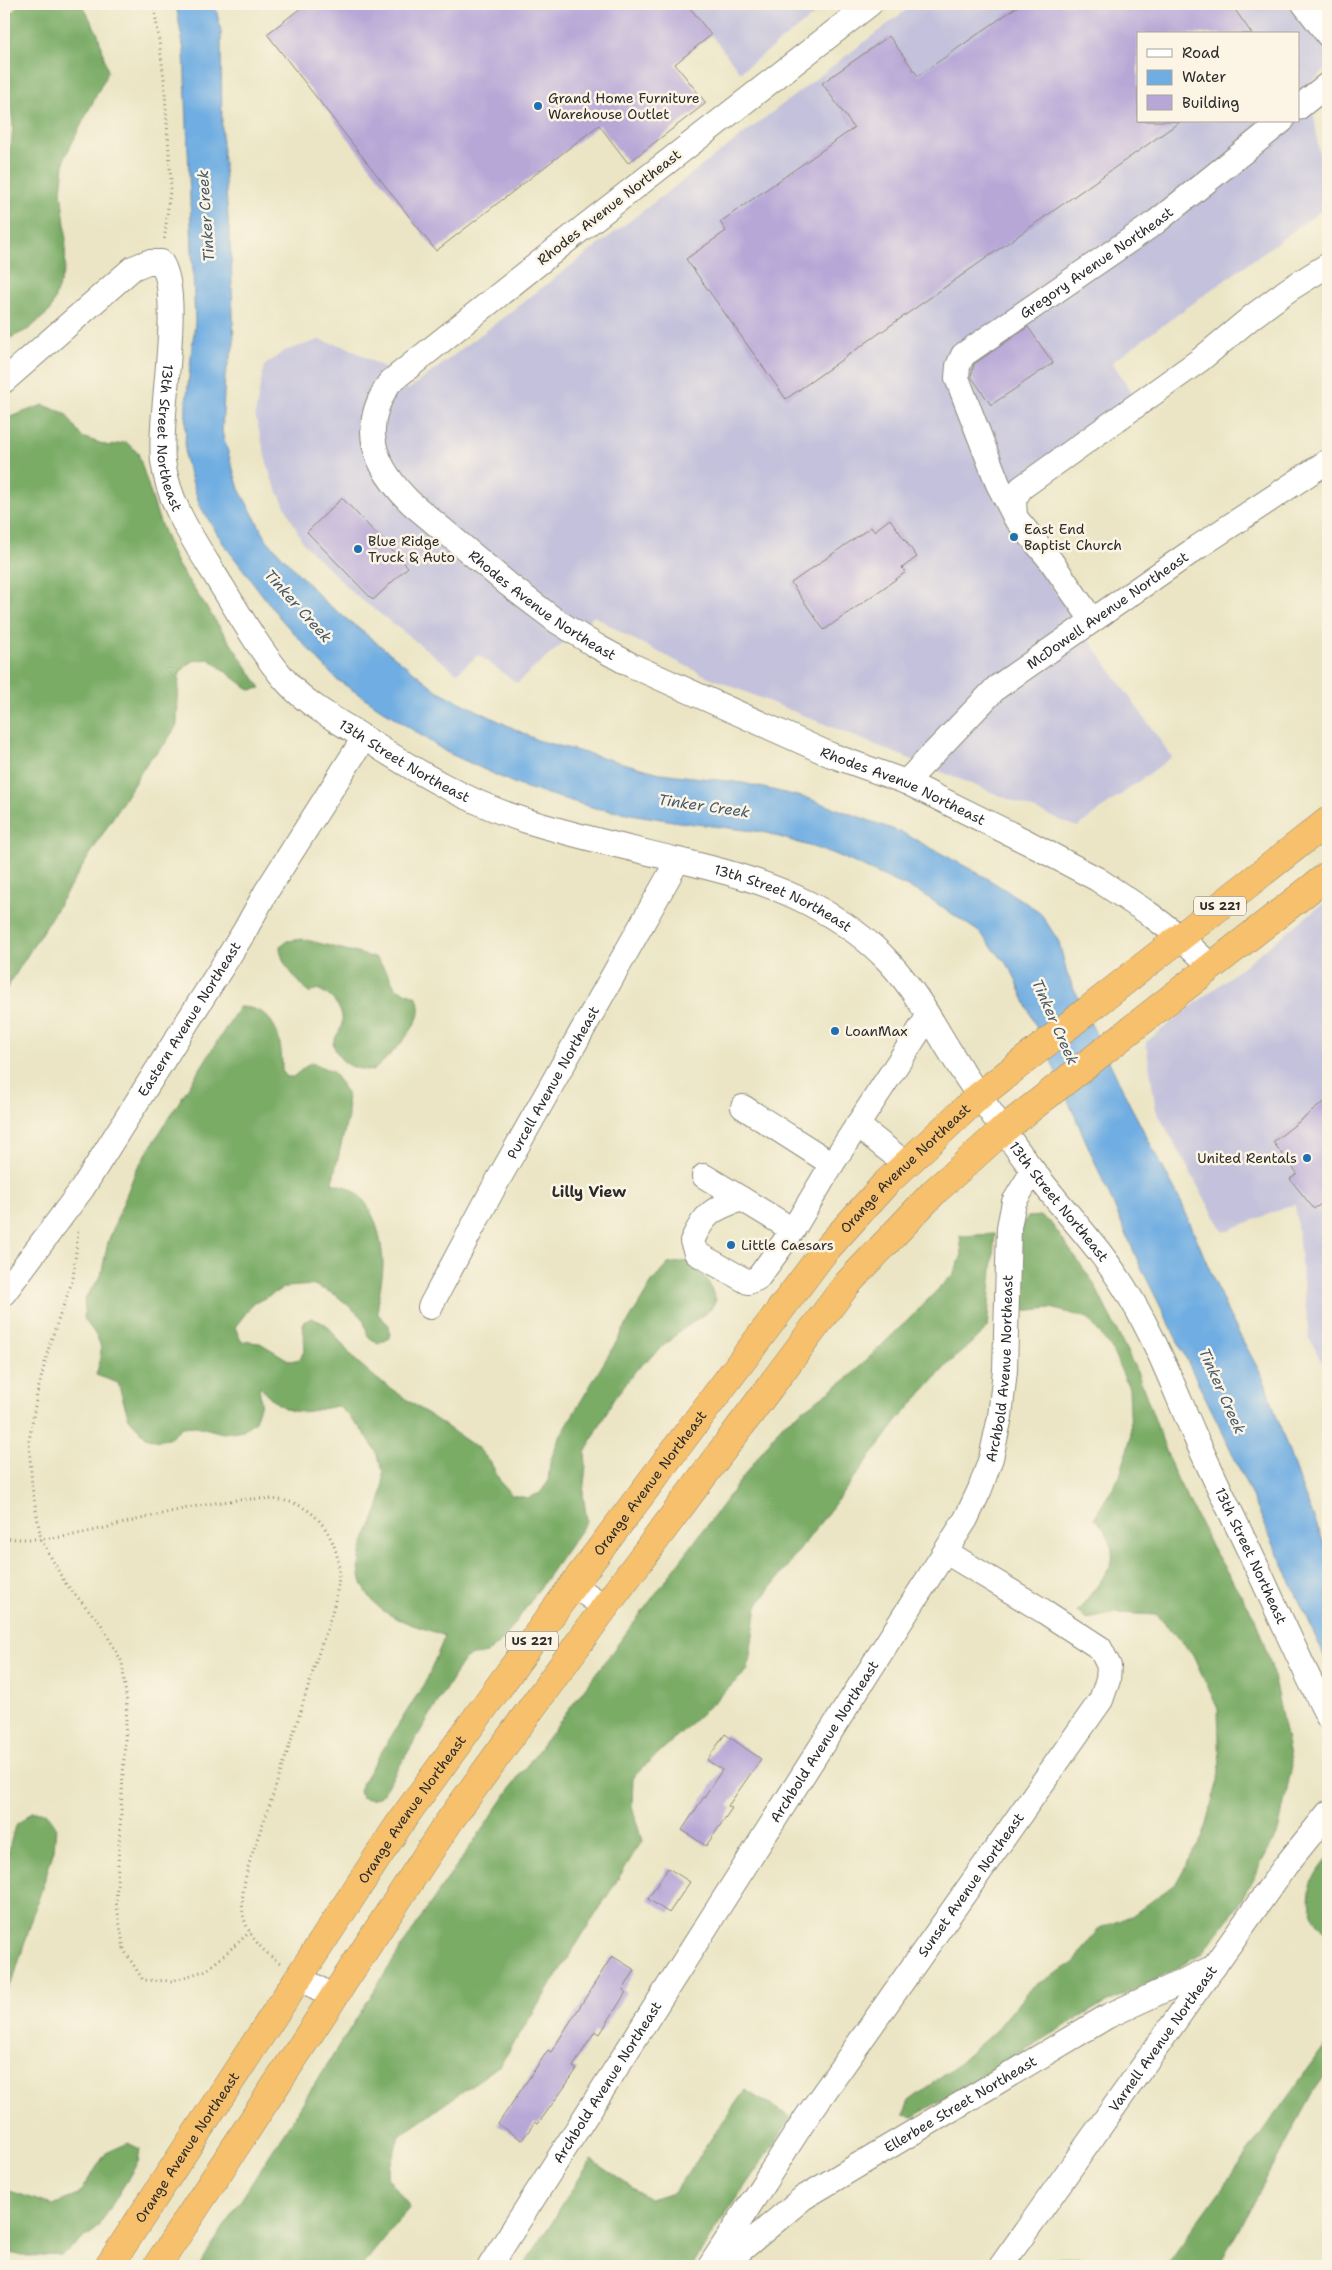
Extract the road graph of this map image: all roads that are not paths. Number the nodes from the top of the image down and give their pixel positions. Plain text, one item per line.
1 (870, 4) edge
2 (1304, 4) edge
3 (1328, 35) edge
4 (1328, 84) edge
5 (1300, 106) edge
6 (1281, 122) edge
7 (1328, 265) edge
8 (4, 381) edge
9 (1328, 461) edge
10 (1015, 517) junction
11 (1092, 620) junction
12 (364, 738) junction
13 (906, 782) junction
14 (1328, 821) edge
15 (678, 860) junction
16 (1328, 874) edge
17 (1180, 937) junction
18 (1212, 967) junction
19 (928, 1017) junction
20 (979, 1096) junction
21 (743, 1107) dead end
22 (857, 1124) junction
23 (1003, 1130) junction
24 (832, 1164) junction
25 (906, 1164) junction
26 (1033, 1171) junction
27 (704, 1176) dead end
28 (742, 1199) junction
29 (793, 1230) junction
30 (4, 1292) edge
31 (430, 1307) dead end
32 (946, 1552) junction
33 (573, 1585) junction
34 (605, 1607) junction
35 (1328, 1716) edge
36 (1328, 1813) edge
37 (1214, 1967) junction
38 (299, 1976) junction
39 (333, 1997) junction
40 (109, 2266) edge
41 (157, 2266) edge
42 (490, 2266) edge
43 (710, 2266) edge
44 (722, 2266) edge
45 (1001, 2266) edge

1 - 13 street, Rhodes Avenue Northeast
2 - 3 street
4 - 5 street
6 - 10 street, Gregory Avenue Northeast
7 - 10 street
8 - 12 street, 13th Street Northeast
9 - 11 street, McDowell Avenue Northeast
10 - 11 street, Gregory Avenue Northeast
11 - 13 street, McDowell Avenue Northeast
12 - 15 street, 13th Street Northeast
12 - 30 street, Eastern Avenue Northeast
13 - 17 street, Rhodes Avenue Northeast
14 - 17 highway, Orange Avenue Northeast / US 221
15 - 19 street, 13th Street Northeast
15 - 31 street, Purcell Avenue Northeast
16 - 18 highway, US 221
17 - 18 street, Rhodes Avenue Northeast
17 - 20 highway, Orange Avenue Northeast / US 221
18 - 23 highway, US 221
19 - 20 street, 13th Street Northeast
19 - 22 street
20 - 23 street, 13th Street Northeast
20 - 25 highway, Orange Avenue Northeast / US 221
21 - 24 street
22 - 24 street
22 - 25 street
23 - 26 street, 13th Street Northeast
23 - 34 highway, US 221
24 - 29 street
25 - 33 highway, Orange Avenue Northeast / US 221
26 - 32 street, Archbold Avenue Northeast
26 - 35 street, 13th Street Northeast
27 - 28 street
28 - 29 street
28 - 29 street
32 - 42 street, Archbold Avenue Northeast
32 - 43 street, Sunset Avenue Northeast
33 - 34 street
33 - 38 highway, Orange Avenue Northeast / US 221
34 - 39 highway, US 221
36 - 37 street, Varnell Avenue Northeast
37 - 44 street, Ellerbee Street Northeast
37 - 45 street, Varnell Avenue Northeast
38 - 39 street
38 - 40 highway, Orange Avenue Northeast / US 221
39 - 41 highway, US 221

